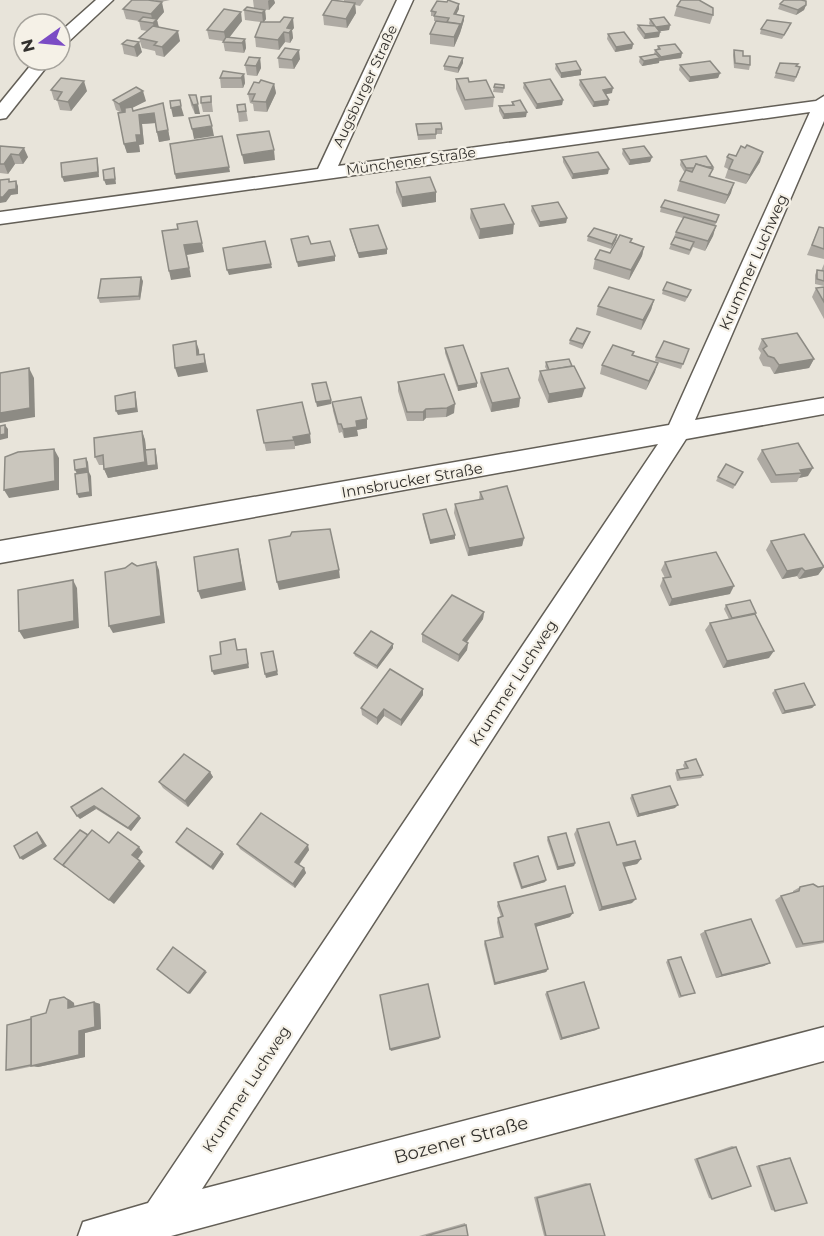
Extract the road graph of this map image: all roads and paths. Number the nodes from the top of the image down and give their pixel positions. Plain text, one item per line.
1 (105, 0) edge
2 (405, 0) edge
3 (72, 30) edge
4 (34, 72) edge
5 (823, 103) edge
6 (0, 114) edge
7 (325, 173) junction
8 (0, 218) edge
9 (824, 406) edge
10 (677, 434) junction
11 (0, 552) edge
12 (824, 1044) edge
13 (154, 1228) edge
14 (97, 1236) edge

1 - 3 street
2 - 7 street, Augsburger Straße
4 - 6 street
5 - 7 street, Münchener Straße
5 - 10 street, Krummer Luchweg
7 - 8 street, Münchener Straße
9 - 10 street, Innsbrucker Straße
10 - 11 street, Innsbrucker Straße
10 - 13 street, Krummer Luchweg
12 - 13 street, Bozener Straße
13 - 14 street, Bozener Straße

